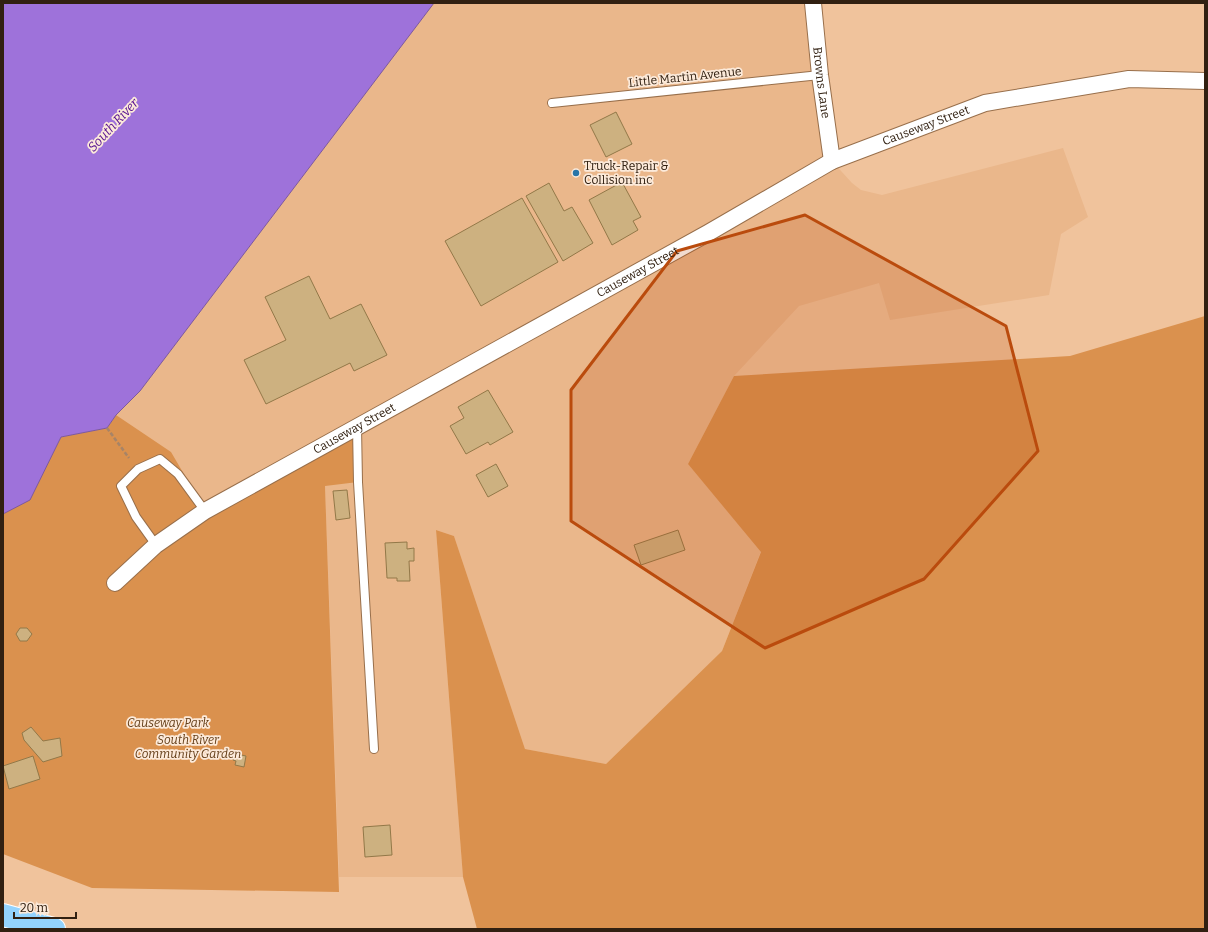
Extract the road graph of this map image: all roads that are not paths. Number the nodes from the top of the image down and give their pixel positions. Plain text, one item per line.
1 (813, 3) edge
2 (820, 75) junction
3 (1205, 81) edge
4 (552, 103) dead end
5 (832, 161) junction
6 (357, 427) junction
7 (205, 510) junction
8 (156, 545) junction
9 (115, 583) dead end
10 (374, 749) dead end
11 (3, 914) edge
12 (54, 929) edge

1 - 2 street, Browns Lane
2 - 4 lane, Little Martin Avenue
2 - 5 street, Browns Lane
3 - 5 street, Causeway Street
5 - 6 street, Causeway Street
6 - 7 street, Causeway Street
6 - 10 lane
7 - 8 street, Causeway Street
7 - 8 lane
8 - 9 street, Causeway Street
11 - 12 main road

